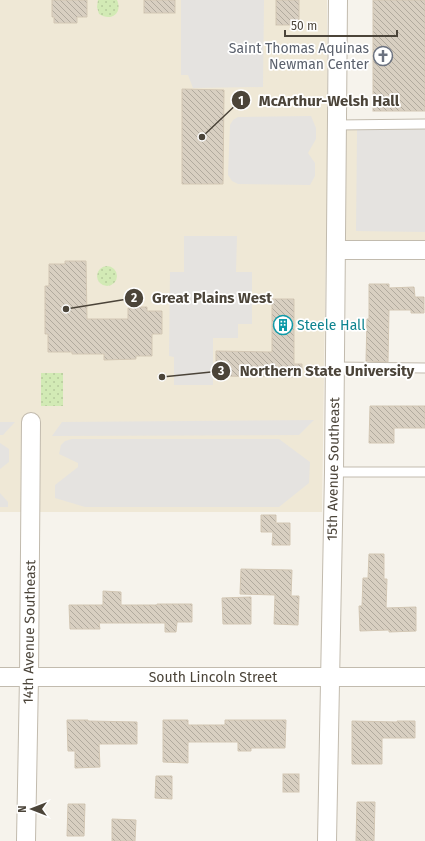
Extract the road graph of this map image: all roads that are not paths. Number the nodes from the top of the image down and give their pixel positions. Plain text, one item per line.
1 (338, 0) edge
2 (337, 124) junction
3 (425, 124) edge
4 (336, 250) junction
5 (425, 250) edge
6 (334, 367) junction
7 (425, 368) edge
8 (31, 422) dead end
9 (334, 472) junction
10 (425, 472) edge
11 (0, 677) edge
12 (28, 677) junction
13 (330, 677) junction
14 (425, 677) edge
15 (26, 841) edge
16 (327, 841) edge

1 - 2 street, 15th Avenue Southeast
2 - 3 lane
2 - 4 street, 15th Avenue Southeast
4 - 5 street
4 - 6 street, 15th Avenue Southeast
6 - 7 lane
6 - 9 street, 15th Avenue Southeast
8 - 12 street, 14th Avenue Southeast
9 - 10 lane
9 - 13 street, 15th Avenue Southeast
11 - 12 street, South Lincoln Street
12 - 13 street, South Lincoln Street
12 - 15 street, 14th Avenue Southeast
13 - 14 street, South Lincoln Street
13 - 16 street, 15th Avenue Southeast

